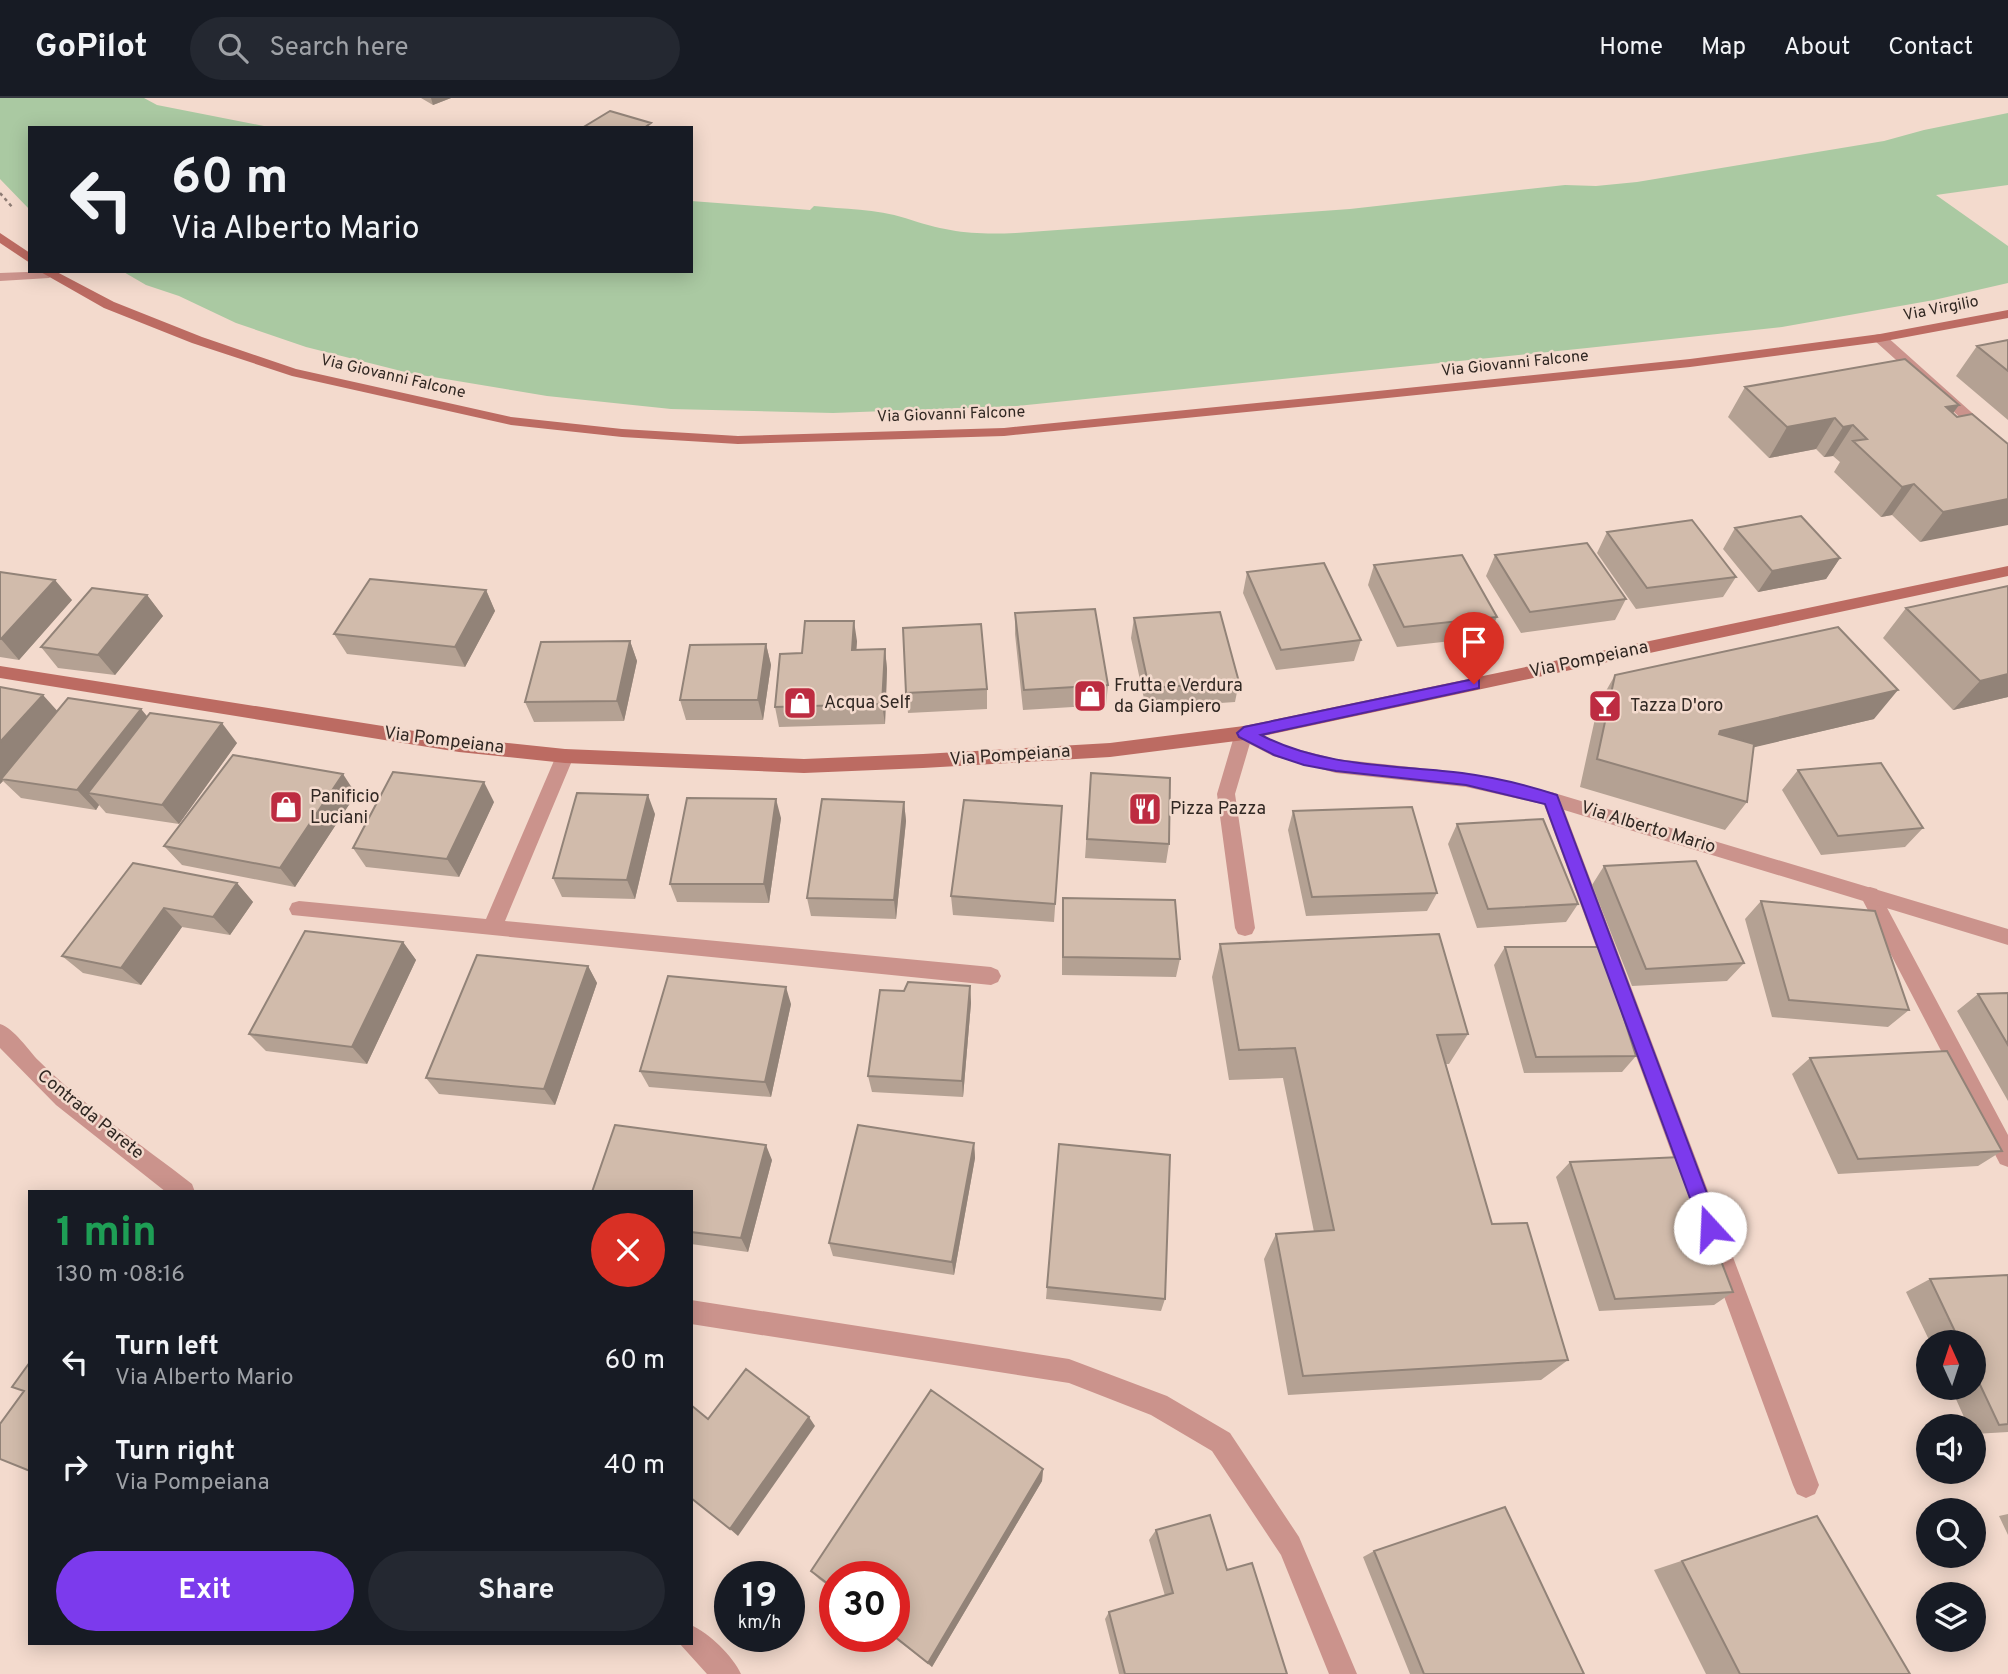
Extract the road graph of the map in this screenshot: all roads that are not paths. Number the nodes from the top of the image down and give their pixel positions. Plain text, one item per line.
1 (0, 237) edge
2 (28, 258) edge
3 (47, 273) edge
4 (0, 277) edge
5 (2008, 314) edge
6 (1881, 338) junction
7 (2008, 453) edge
8 (2008, 571) edge
9 (0, 672) edge
10 (1244, 733) junction
11 (565, 756) junction
12 (1551, 799) junction
13 (1870, 895) junction
14 (299, 909) dead end
15 (492, 928) junction
16 (1245, 928) dead end
17 (2008, 937) edge
18 (990, 976) dead end
19 (0, 1034) edge
20 (2008, 1157) edge
21 (181, 1190) edge
22 (693, 1312) edge
23 (1806, 1485) dead end
24 (693, 1641) edge
25 (727, 1674) edge
26 (1343, 1674) edge

1 - 2 main road
3 - 4 street
3 - 6 main road, Via Giovanni Falcone
5 - 6 main road, Via Virgilio
6 - 7 street
8 - 10 main road, Via Pompeiana
9 - 11 main road, Via Pompeiana
10 - 11 main road, Via Pompeiana
10 - 12 street, Via Alberto Mario
10 - 16 street
11 - 15 street
12 - 13 street, Via Alberto Mario
12 - 23 street
13 - 17 street, Via Alberto Mario
13 - 20 street
14 - 15 street
15 - 18 street
19 - 21 street, Contrada Parete
22 - 26 street
24 - 25 street

